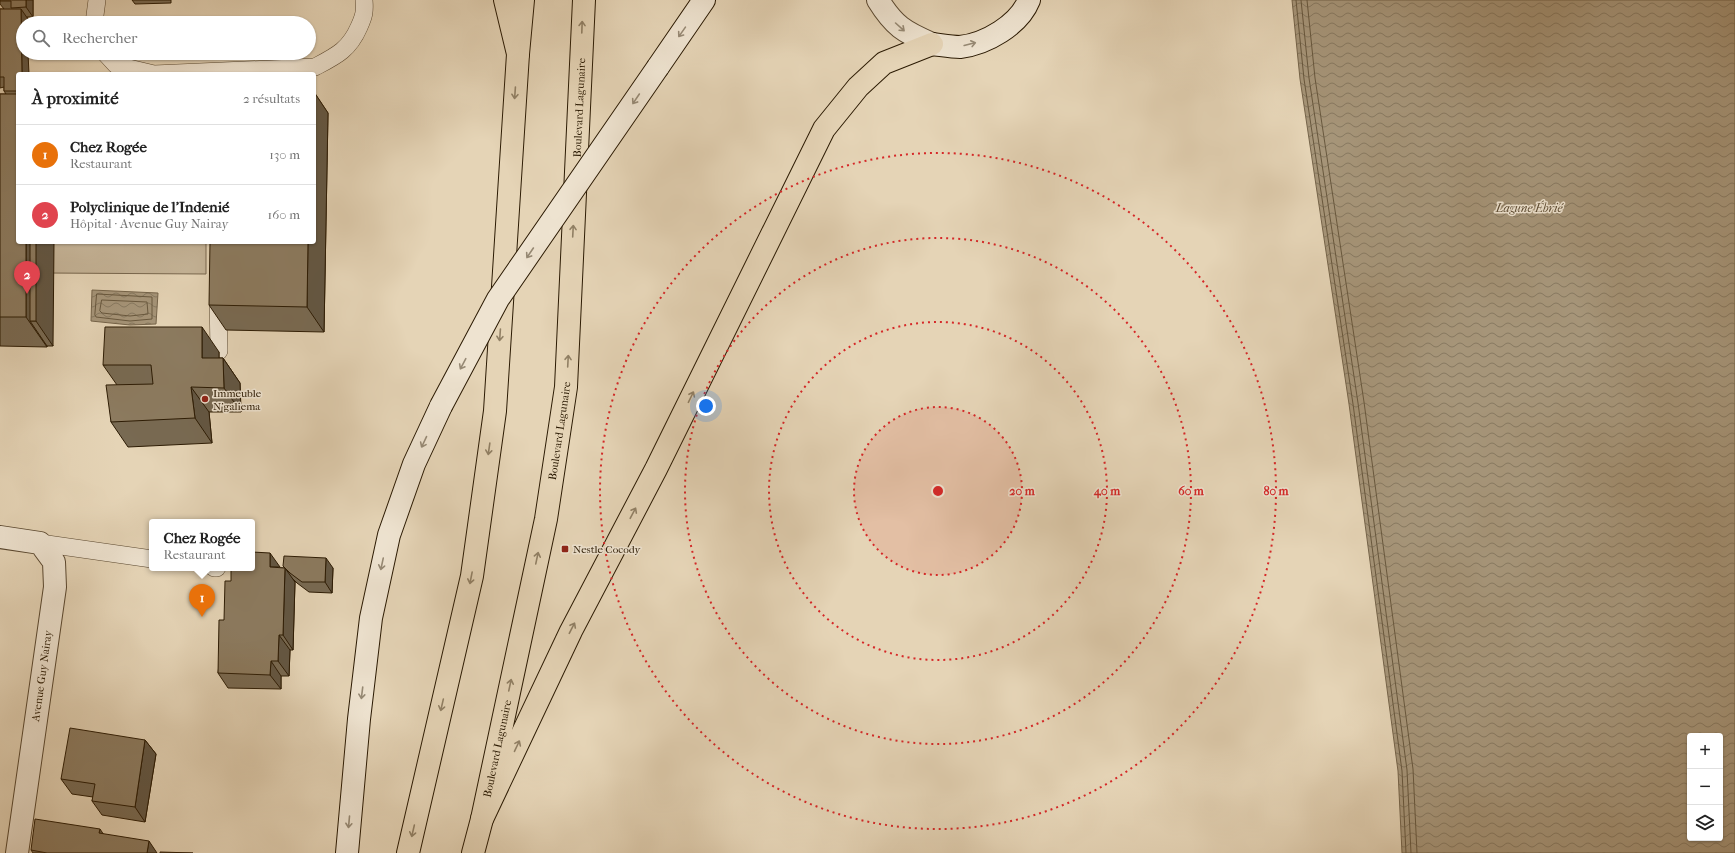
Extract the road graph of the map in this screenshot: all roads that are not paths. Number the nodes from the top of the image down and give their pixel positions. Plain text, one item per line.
1 (97, 0) edge
2 (364, 0) edge
3 (505, 0) edge
4 (523, 0) edge
5 (584, 0) edge
6 (704, 0) edge
7 (878, 0) edge
8 (1029, 0) edge
9 (95, 16) edge
10 (932, 44) junction
11 (518, 54) junction
12 (111, 60) edge
13 (146, 72) edge
14 (200, 72) edge
15 (218, 281) edge
16 (220, 351) dead end
17 (0, 537) edge
18 (40, 543) junction
19 (149, 559) edge
20 (482, 819) junction
21 (18, 853) edge
22 (347, 853) edge
23 (408, 853) edge
24 (473, 853) edge

1 - 9 lane
2 - 14 lane
3 - 11 highway
4 - 11 highway
20 -> 5 highway, Boulevard Lagunaire
6 -> 22 main road, bridge
7 -> 10 main road
10 -> 8 main road
20 -> 10 highway
11 -> 23 highway
12 - 13 lane
15 - 16 lane
17 - 18 main road
18 - 19 lane
18 - 21 main road, Avenue Guy Nairay
20 - 24 highway, Boulevard Lagunaire

